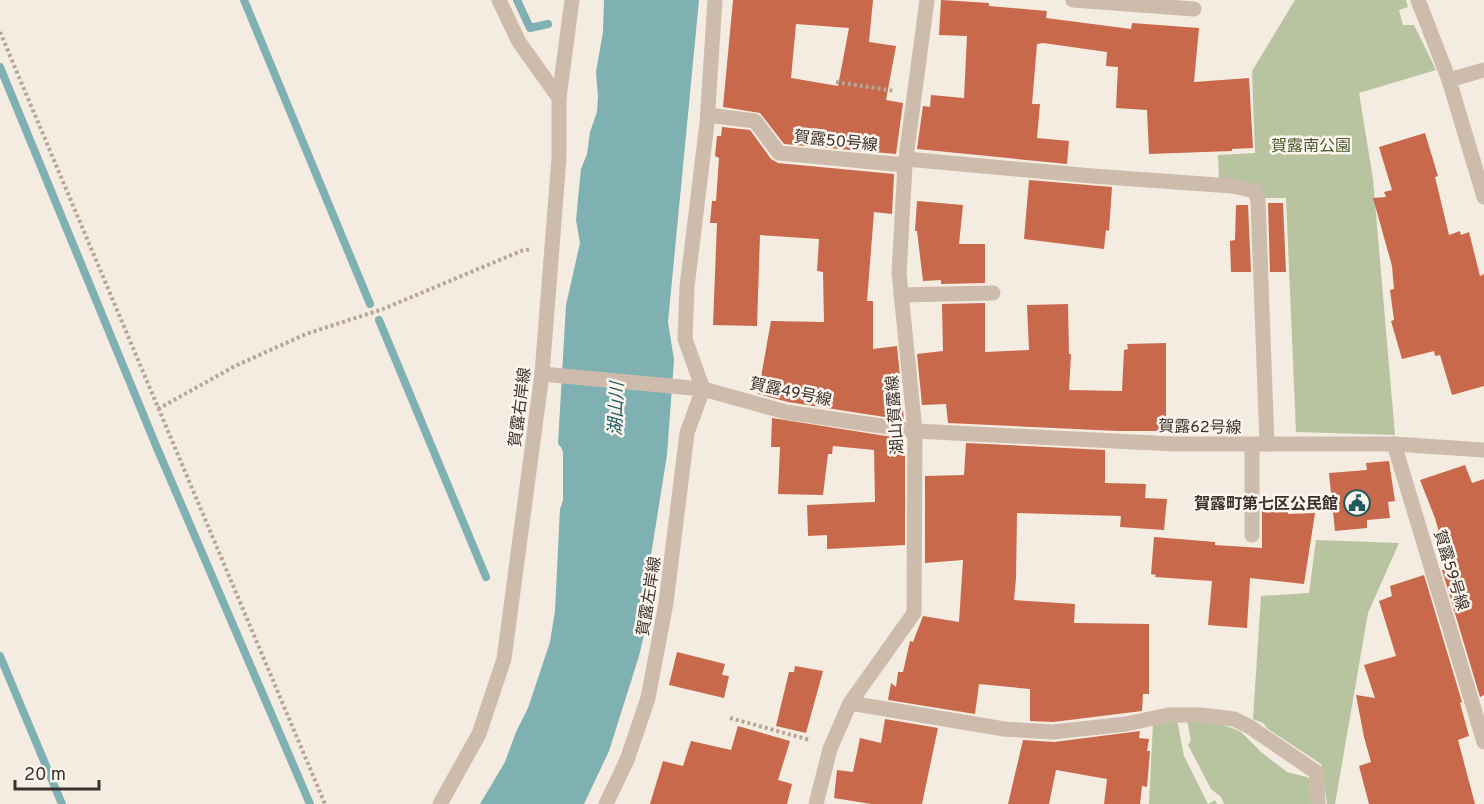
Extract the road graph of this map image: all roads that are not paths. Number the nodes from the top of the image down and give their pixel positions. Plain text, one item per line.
1 (499, 0) edge
2 (573, 0) edge
3 (715, 0) edge
4 (927, 0) edge
5 (1073, 0) edge
6 (1418, 0) edge
7 (1194, 9) dead end
8 (1484, 70) edge
9 (1449, 80) junction
10 (559, 98) junction
11 (708, 115) junction
12 (905, 162) junction
13 (1484, 197) edge
14 (993, 293) dead end
15 (901, 295) junction
16 (549, 375) junction
17 (703, 389) junction
18 (915, 431) junction
19 (1394, 444) junction
20 (1260, 445) junction
21 (1484, 450) edge
22 (1252, 535) dead end
23 (850, 703) junction
24 (1484, 742) edge
25 (440, 804) edge
26 (606, 804) edge
27 (816, 804) edge
28 (1318, 804) edge

1 - 10 street
2 - 10 street, 賀露右岸線
3 - 11 street
4 - 12 street, 湖山賀露線
5 - 7 street
6 - 9 street
8 - 9 street
9 - 13 street
10 - 16 street, 賀露右岸線
11 - 12 street, 賀露50号線
11 - 17 street
12 - 15 street, 湖山賀露線
12 - 20 street, 賀露50号線
14 - 15 street
15 - 18 street, 湖山賀露線
16 - 17 street, 賀露49号線
16 - 25 street, 賀露右岸線
17 - 18 street, 賀露49号線
17 - 26 street, 賀露左岸線
18 - 20 street, 賀露62号線
18 - 23 street, 湖山賀露線
19 - 20 street, 賀露62号線
19 - 21 street, 賀露62号線
19 - 24 street, 賀露59号線
20 - 22 street
23 - 27 street, 湖山賀露線
23 - 28 street

